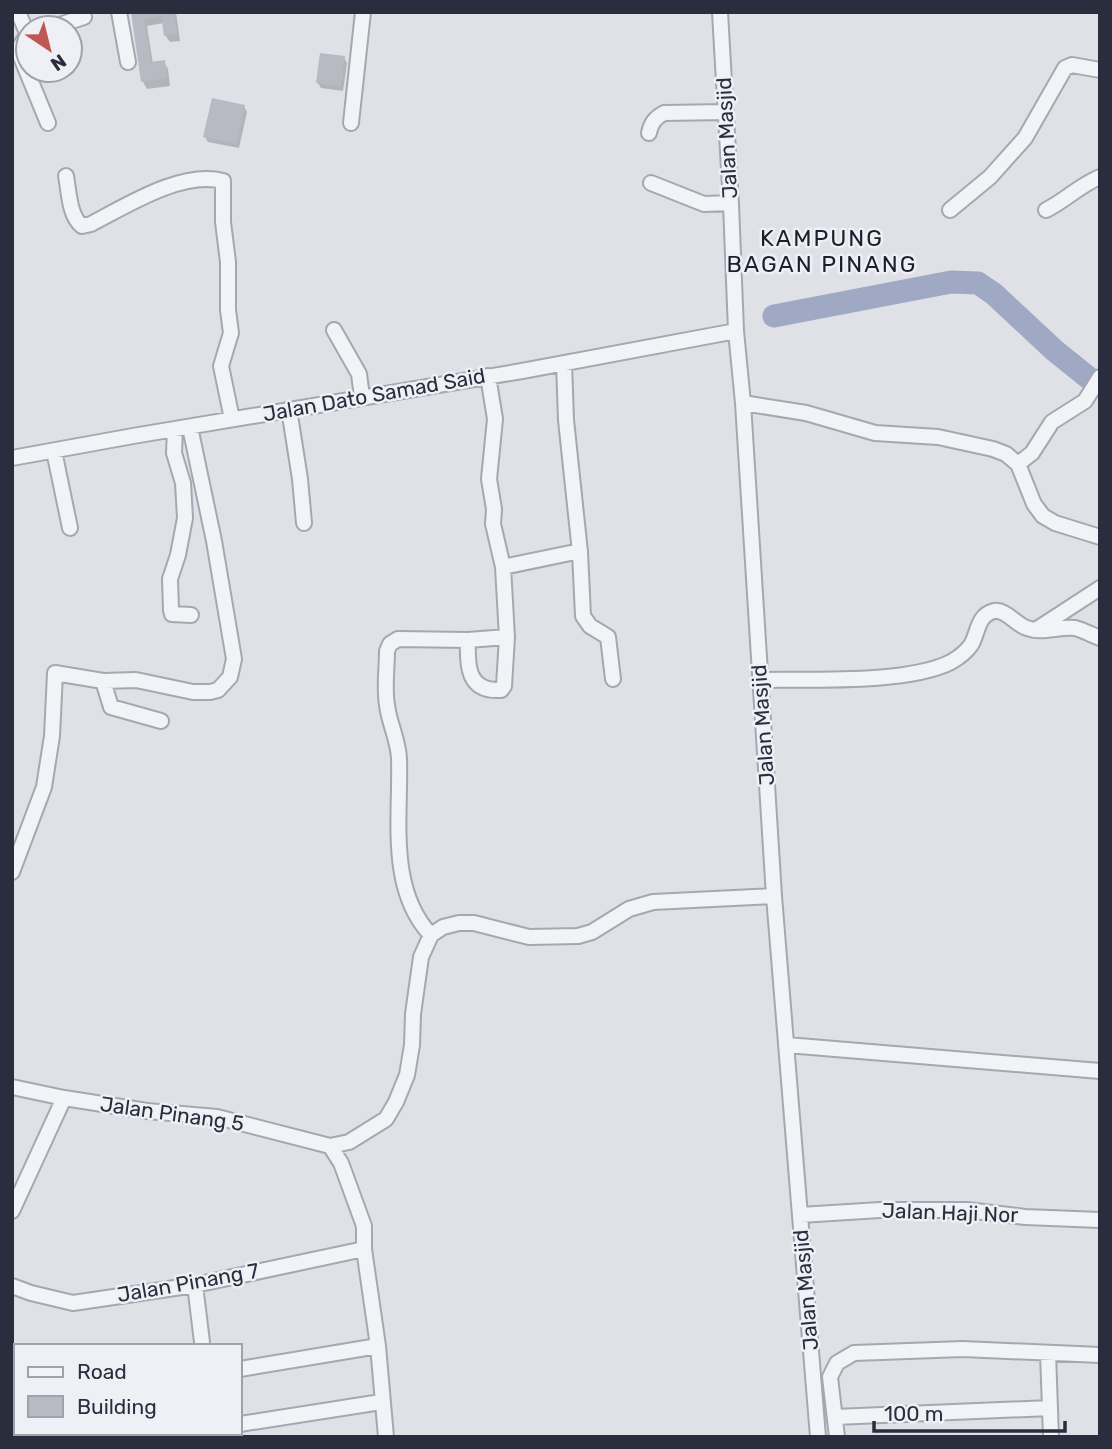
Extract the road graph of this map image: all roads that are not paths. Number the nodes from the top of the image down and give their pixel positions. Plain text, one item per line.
1 (119, 12) edge
2 (363, 12) edge
3 (720, 12) edge
4 (128, 62) dead end
5 (1100, 70) edge
6 (30, 84) edge
7 (726, 112) junction
8 (48, 123) dead end
9 (351, 123) dead end
10 (649, 133) dead end
11 (66, 176) dead end
12 (1100, 177) edge
13 (651, 183) dead end
14 (731, 204) junction
15 (950, 210) dead end
16 (1046, 210) dead end
17 (334, 330) dead end
18 (736, 331) junction
19 (565, 363) junction
20 (488, 376) junction
21 (1100, 377) edge
22 (362, 397) junction
23 (743, 403) junction
24 (289, 409) junction
25 (232, 419) junction
26 (190, 427) junction
27 (174, 429) junction
28 (54, 451) junction
29 (12, 458) edge
30 (1018, 464) junction
31 (304, 523) dead end
32 (69, 528) dead end
33 (1100, 537) edge
34 (580, 551) junction
35 (503, 567) junction
36 (1100, 587) edge
37 (1069, 606) junction
38 (191, 615) dead end
39 (1075, 628) junction
40 (1036, 630) junction
41 (507, 637) junction
42 (1100, 638) edge
43 (468, 640) junction
44 (613, 679) dead end
45 (759, 680) junction
46 (103, 681) junction
47 (162, 721) dead end
48 (12, 872) edge
49 (774, 895) junction
50 (431, 935) junction
51 (787, 1045) junction
52 (1100, 1071) edge
53 (12, 1087) edge
54 (64, 1098) junction
55 (330, 1146) junction
56 (12, 1211) edge
57 (800, 1215) junction
58 (1100, 1220) edge
59 (364, 1249) junction
60 (195, 1285) junction
61 (12, 1286) edge
62 (202, 1342) dead end
63 (378, 1346) junction
64 (1048, 1353) junction
65 (1100, 1355) edge
66 (242, 1369) edge
67 (381, 1402) junction
68 (1050, 1408) junction
69 (835, 1417) junction
70 (242, 1424) edge
71 (386, 1437) edge
72 (818, 1437) edge
73 (837, 1437) edge
74 (1051, 1437) edge

1 - 4 street
2 - 9 street
3 - 7 street, Jalan Masjid
5 - 15 street
6 - 8 street
7 - 10 street
7 - 14 street, Jalan Masjid
11 - 25 street
12 - 16 street
13 - 14 street
14 - 18 street, Jalan Masjid
17 - 22 street
18 - 19 street, Jalan Dato Samad Said
18 - 23 street, Jalan Masjid
19 - 20 street, Jalan Dato Samad Said
19 - 34 street
20 - 22 street, Jalan Dato Samad Said
20 - 35 street
21 - 30 street
22 - 24 street, Jalan Dato Samad Said
23 - 30 street
23 - 45 street, Jalan Masjid
24 - 25 street, Jalan Dato Samad Said
24 - 31 street
25 - 26 street, Jalan Dato Samad Said
26 - 27 street, Jalan Dato Samad Said
26 - 46 street
27 - 28 street, Jalan Dato Samad Said
27 - 38 street
28 - 29 street, Jalan Dato Samad Said
28 - 32 street
30 - 33 street
34 - 35 street
34 - 44 street
35 - 41 street
36 - 37 street
37 - 39 street
37 - 40 street
39 - 40 street
39 - 42 street
40 - 45 street
41 - 43 street
41 - 43 street
43 - 50 street
45 - 49 street, Jalan Masjid
46 - 47 street
46 - 48 street
49 - 50 street
49 - 51 street, Jalan Masjid
50 - 55 street
51 - 52 street
51 - 57 street, Jalan Masjid
53 - 54 street, Jalan Pinang 5
54 - 55 street, Jalan Pinang 5
54 - 56 street
55 - 59 street
57 - 58 street, Jalan Haji Nor
57 - 72 street, Jalan Masjid
59 - 60 street, Jalan Pinang 7
59 - 63 street
60 - 61 street, Jalan Pinang 7
60 - 62 street
63 - 66 street
63 - 67 street
64 - 65 street
64 - 68 street
64 - 69 street
67 - 70 street
67 - 71 street
68 - 69 street
68 - 74 street
69 - 73 street

